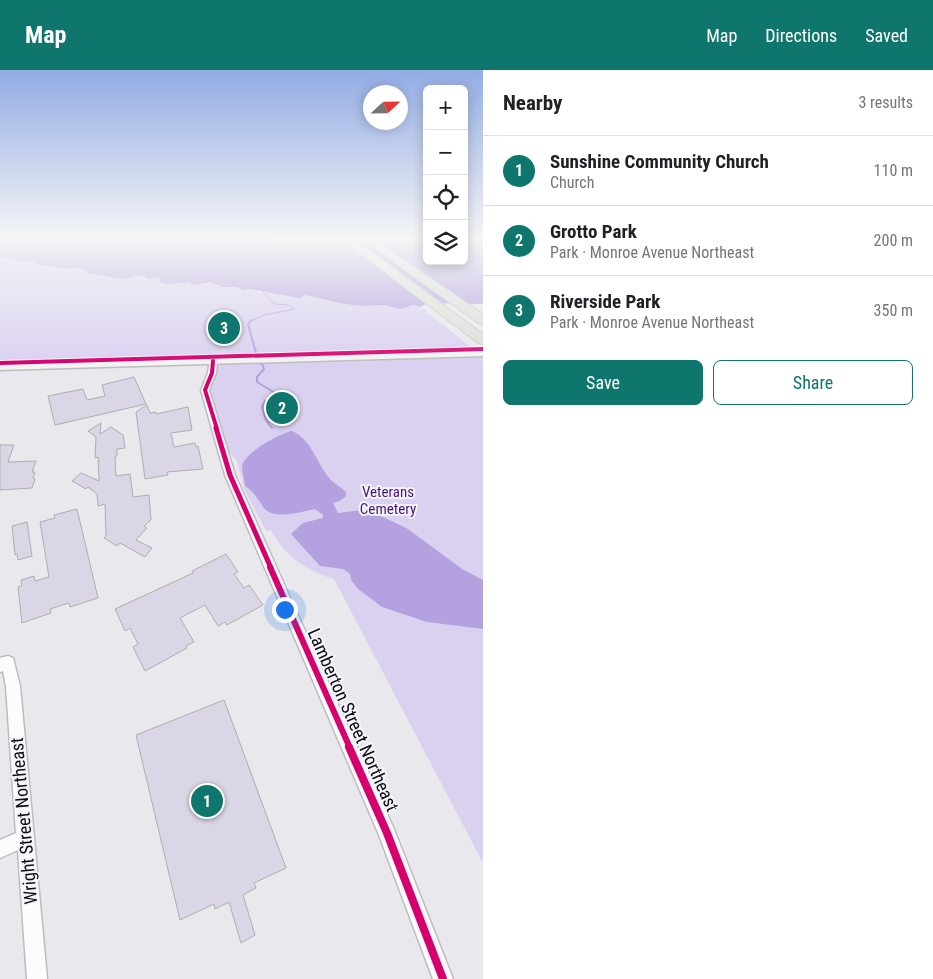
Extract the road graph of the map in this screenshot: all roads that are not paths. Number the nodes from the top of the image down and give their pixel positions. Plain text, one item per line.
1 (401, 279) edge
2 (425, 279) edge
3 (479, 317) edge
4 (483, 340) edge
5 (483, 353) edge
6 (213, 361) junction
7 (0, 367) edge
8 (4, 664) edge
9 (24, 838) junction
10 (0, 849) edge
11 (37, 979) edge
12 (442, 979) edge

1 - 4 highway
2 - 3 highway
5 - 6 main road
6 - 7 main road
6 - 12 street, Lamberton Street Northeast
8 - 9 street, Wright Street Northeast
9 - 10 street
9 - 11 street, Wright Street Northeast

